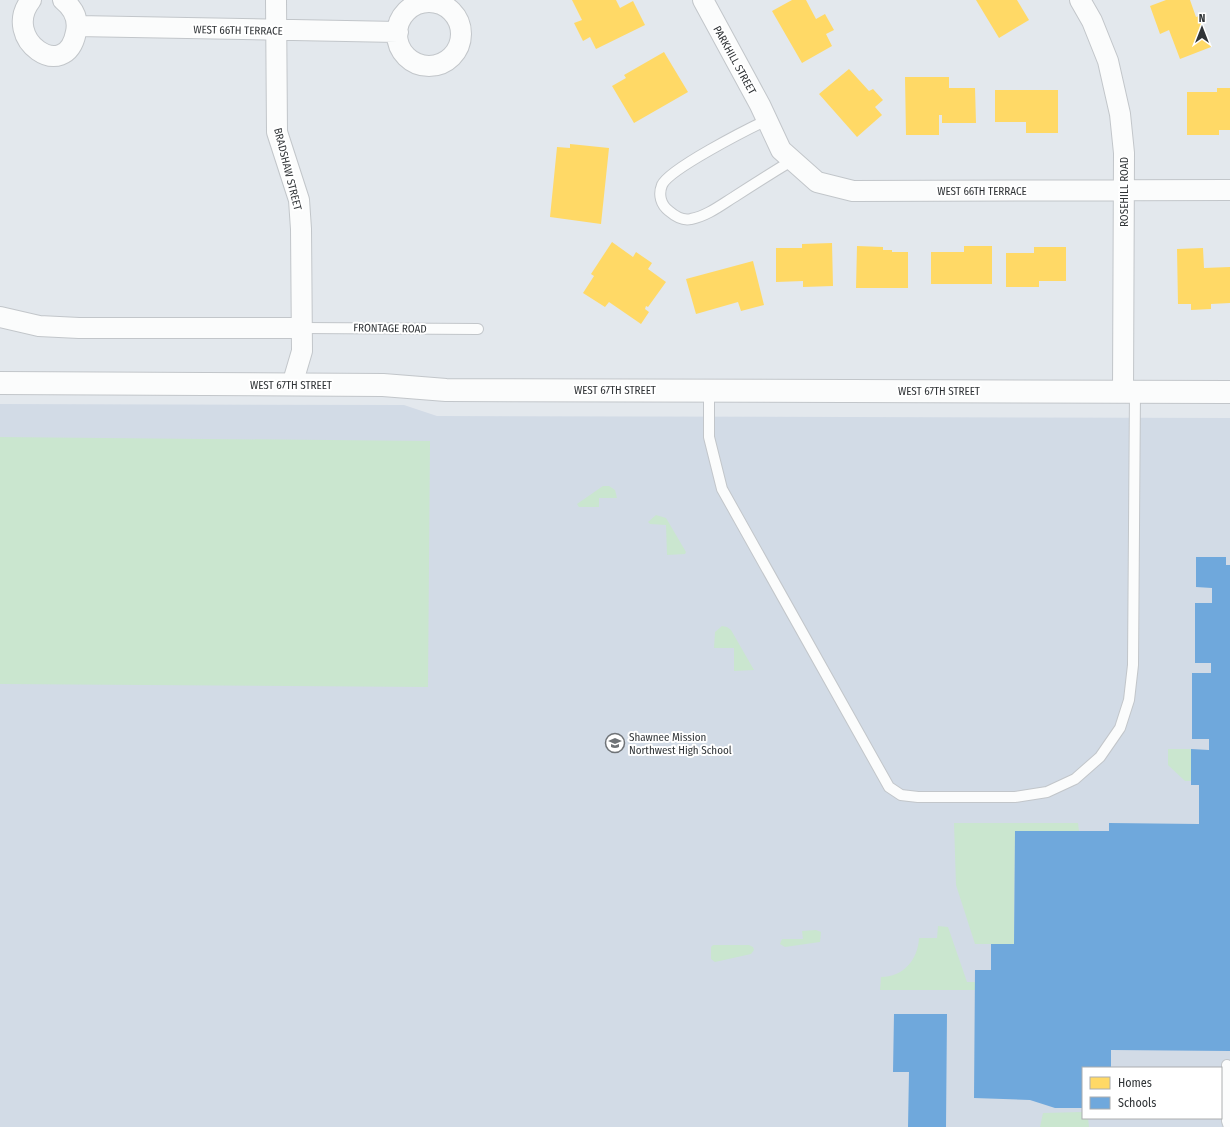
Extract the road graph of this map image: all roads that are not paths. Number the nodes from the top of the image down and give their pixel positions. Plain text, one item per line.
1 (31, 0) edge
2 (63, 0) edge
3 (276, 0) edge
4 (702, 0) edge
5 (1080, 0) edge
6 (78, 26) junction
7 (276, 31) junction
8 (398, 32) dead end
9 (767, 120) junction
10 (793, 160) junction
11 (1230, 190) edge
12 (1124, 191) junction
13 (0, 317) edge
14 (302, 328) junction
15 (478, 329) dead end
16 (0, 383) edge
17 (292, 384) junction
18 (709, 390) junction
19 (1129, 392) junction
20 (1230, 392) edge
21 (1227, 1065) dead end
22 (1229, 1127) edge

1 - 6 street
2 - 6 street
3 - 7 street, BRADSHAW STREET
4 - 9 street, PARKHILL STREET
5 - 12 street, ROSEHILL ROAD
6 - 7 street, WEST 66TH TERRACE
7 - 8 street, WEST 66TH TERRACE
7 - 14 street, BRADSHAW STREET
9 - 10 street, WEST 66TH TERRACE
9 - 10 lane
10 - 12 street, WEST 66TH TERRACE
11 - 12 street, WEST 66TH TERRACE
12 - 19 street, ROSEHILL ROAD
13 - 14 street
14 - 15 lane, FRONTAGE ROAD
14 - 17 street, BRADSHAW STREET
16 - 17 street, WEST 67TH STREET
17 - 18 street, WEST 67TH STREET
18 - 19 street, WEST 67TH STREET
18 - 19 lane
19 - 20 street, WEST 67TH STREET
21 - 22 lane

